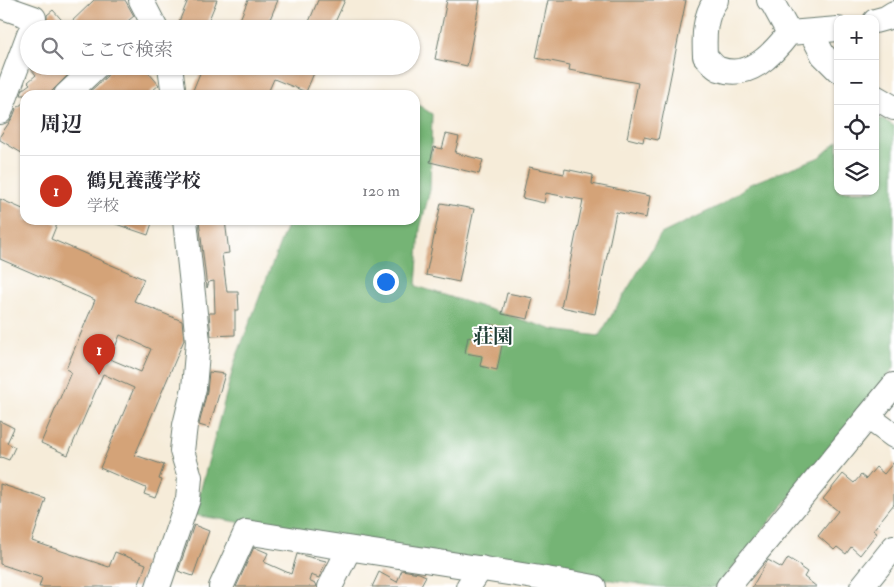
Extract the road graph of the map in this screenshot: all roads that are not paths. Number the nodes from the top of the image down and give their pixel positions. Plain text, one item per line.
1 (716, 0) edge
2 (769, 0) edge
3 (0, 6) edge
4 (894, 12) edge
5 (34, 20) edge
6 (879, 20) edge
7 (834, 29) edge
8 (800, 32) junction
9 (20, 55) edge
10 (834, 66) edge
11 (87, 75) edge
12 (171, 75) edge
13 (71, 90) edge
14 (173, 90) edge
15 (879, 99) edge
16 (2, 101) edge
17 (894, 108) edge
18 (186, 225) edge
19 (894, 385) edge
20 (868, 416) junction
21 (894, 436) edge
22 (894, 547) edge
23 (349, 549) junction
24 (475, 577) edge
25 (158, 587) edge
26 (221, 587) edge
27 (330, 587) edge
28 (594, 587) edge
29 (728, 587) edge
30 (862, 587) edge

1 - 8 street
2 - 8 street
3 - 5 street
4 - 6 street
7 - 8 street
8 - 10 street
9 - 16 street
11 - 13 street
12 - 14 street
15 - 17 street
18 - 25 street
19 - 20 street
20 - 21 street
20 - 29 street
22 - 30 street
23 - 24 street
23 - 26 street
23 - 27 street
24 - 28 street

